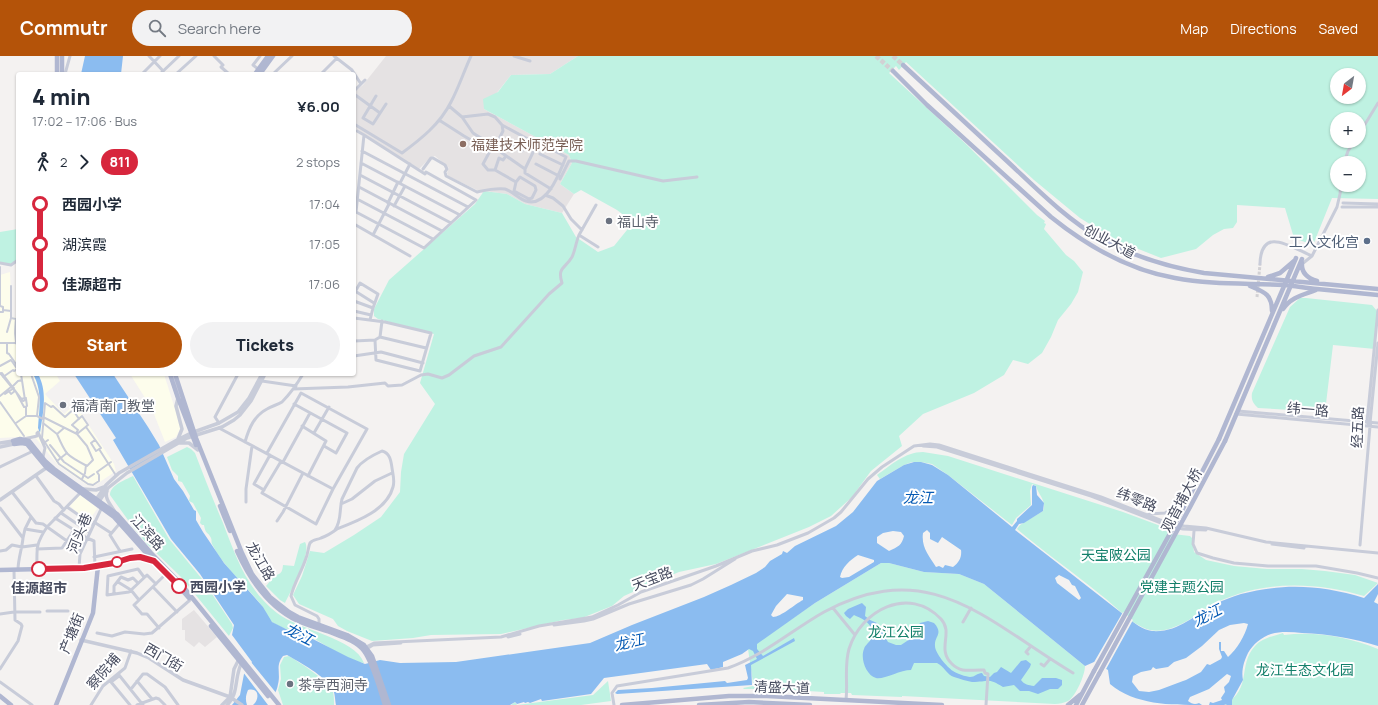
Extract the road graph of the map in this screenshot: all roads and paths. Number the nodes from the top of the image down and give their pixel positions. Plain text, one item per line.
1 (57, 56) edge
2 (62, 56) edge
3 (70, 56) edge
4 (149, 56) edge
5 (160, 56) edge
6 (179, 56) edge
7 (196, 56) edge
8 (214, 56) edge
9 (260, 56) edge
10 (268, 56) edge
11 (273, 56) edge
12 (292, 56) edge
13 (471, 56) edge
14 (514, 56) edge
15 (336, 57) edge
16 (154, 61) junction
17 (530, 61) dead end
18 (903, 65) tunnel mouth
19 (893, 71) tunnel mouth
20 (57, 72) edge
21 (62, 72) edge
22 (66, 72) edge
23 (144, 72) edge
24 (165, 72) edge
25 (178, 72) edge
26 (227, 72) edge
27 (259, 72) edge
28 (275, 72) edge
29 (324, 72) edge
30 (353, 72) edge
31 (356, 76) edge
32 (365, 80) dead end
33 (361, 84) junction
34 (356, 89) edge
35 (356, 96) edge
36 (376, 96) dead end
37 (1378, 103) edge
38 (386, 104) dead end
39 (369, 106) junction
40 (449, 106) junction
41 (380, 113) junction
42 (462, 117) junction
43 (439, 120) junction
44 (1366, 123) edge
45 (356, 125) edge
46 (502, 125) junction
47 (357, 131) dead end
48 (364, 135) junction
49 (499, 139) junction
50 (537, 144) junction
51 (495, 147) junction
52 (362, 151) junction
53 (522, 151) dead end
54 (540, 154) dead end
55 (506, 156) junction
56 (361, 163) junction
57 (410, 164) junction
58 (536, 164) dead end
59 (562, 165) junction
60 (423, 169) dead end
61 (525, 169) junction
62 (495, 170) junction
63 (405, 173) junction
64 (360, 175) junction
65 (559, 176) junction
66 (697, 177) dead end
67 (516, 182) junction
68 (399, 183) junction
69 (405, 186) junction
70 (358, 187) junction
71 (550, 191) junction
72 (393, 192) junction
73 (1340, 192) edge
74 (545, 195) junction
75 (400, 196) junction
76 (357, 199) junction
77 (388, 203) junction
78 (1378, 204) edge
79 (596, 205) dead end
80 (394, 206) junction
81 (468, 207) junction
82 (1378, 207) edge
83 (384, 214) junction
84 (460, 215) junction
85 (451, 223) junction
86 (379, 224) junction
87 (356, 225) edge
88 (582, 230) junction
89 (442, 231) junction
90 (373, 235) junction
91 (579, 235) junction
92 (433, 239) junction
93 (598, 247) dead end
94 (410, 256) dead end
95 (1312, 256) junction
96 (1302, 262) junction
97 (0, 263) edge
98 (16, 263) edge
99 (1260, 264) tunnel mouth
100 (0, 267) edge
101 (1265, 278) junction
102 (1286, 280) junction
103 (1323, 283) junction
104 (1291, 284) junction
105 (1247, 285) junction
106 (1284, 285) junction
107 (11, 286) dead end
108 (1316, 289) junction
109 (1378, 289) edge
110 (356, 290) edge
111 (356, 293) edge
112 (1378, 295) edge
113 (356, 302) edge
114 (374, 303) junction
115 (0, 306) edge
116 (373, 308) junction
117 (1378, 310) edge
118 (1, 311) edge
119 (11, 311) junction
120 (356, 311) edge
121 (1273, 314) junction
122 (371, 315) junction
123 (1278, 315) junction
124 (11, 318) junction
125 (356, 318) edge
126 (370, 320) junction
127 (382, 321) junction
128 (8, 332) dead end
129 (380, 337) junction
130 (375, 340) junction
131 (356, 341) edge
132 (0, 343) edge
133 (7, 343) junction
134 (16, 343) joint
135 (1378, 343) edge
136 (426, 348) junction
137 (376, 351) junction
138 (356, 356) edge
139 (423, 363) junction
140 (16, 365) edge
141 (0, 366) edge
142 (16, 366) edge
143 (0, 370) edge
144 (16, 370) edge
145 (1, 373) edge
146 (22, 376) edge
147 (22, 376) edge
148 (32, 376) edge
149 (171, 376) edge
150 (176, 376) edge
151 (237, 376) edge
152 (261, 376) edge
153 (264, 376) edge
154 (302, 376) edge
155 (3, 377) junction
156 (22, 380) junction
157 (262, 381) junction
158 (13, 387) junction
159 (294, 387) junction
160 (15, 391) junction
161 (6, 393) junction
162 (0, 396) edge
163 (26, 398) junction
164 (178, 398) junction
165 (20, 399) junction
166 (0, 402) edge
167 (294, 404) junction
168 (26, 407) junction
169 (76, 407) dead end
170 (329, 408) junction
171 (72, 410) junction
172 (80, 411) dead end
173 (310, 413) junction
174 (1237, 413) junction
175 (76, 414) junction
176 (26, 416) junction
177 (37, 416) junction
178 (43, 418) junction
179 (79, 419) junction
180 (322, 420) junction
181 (16, 423) junction
182 (43, 423) junction
183 (219, 423) junction
184 (1370, 424) junction
185 (1378, 424) edge
186 (302, 426) junction
187 (86, 427) junction
188 (1378, 427) edge
189 (64, 428) junction
190 (219, 428) junction
191 (314, 433) junction
192 (57, 434) junction
193 (77, 434) junction
194 (193, 434) junction
195 (23, 438) junction
196 (48, 440) dead end
197 (95, 440) junction
198 (177, 441) junction
199 (14, 442) junction
200 (245, 442) junction
201 (0, 443) edge
202 (44, 443) junction
203 (50, 445) dead end
204 (93, 446) junction
205 (252, 446) junction
206 (324, 446) junction
207 (918, 446) junction
208 (0, 447) edge
209 (88, 448) junction
210 (99, 449) junction
211 (198, 450) junction
212 (33, 451) junction
213 (66, 453) junction
214 (268, 454) junction
215 (44, 459) junction
216 (57, 461) junction
217 (282, 462) junction
218 (110, 463) junction
219 (86, 465) junction
220 (0, 467) edge
221 (48, 467) junction
222 (392, 472) junction
223 (303, 473) junction
224 (94, 474) dead end
225 (115, 474) dead end
226 (36, 476) junction
227 (308, 476) junction
228 (82, 479) junction
229 (107, 486) junction
230 (332, 489) junction
231 (82, 490) junction
232 (264, 490) junction
233 (12, 492) junction
234 (0, 500) edge
235 (97, 501) junction
236 (246, 502) dead end
237 (1180, 503) dead end
238 (341, 504) junction
239 (67, 507) junction
240 (102, 507) junction
241 (286, 507) junction
242 (0, 508) edge
243 (63, 511) junction
244 (117, 514) junction
245 (1148, 514) junction
246 (31, 517) junction
247 (55, 518) junction
248 (277, 521) dead end
249 (120, 522) junction
250 (94, 524) junction
251 (47, 527) junction
252 (25, 529) junction
253 (74, 530) junction
254 (335, 530) junction
255 (1194, 531) dead end
256 (43, 532) junction
257 (90, 532) junction
258 (111, 533) junction
259 (23, 538) junction
260 (87, 538) junction
261 (67, 541) junction
262 (1361, 545) dead end
263 (22, 547) junction
264 (37, 547) junction
265 (132, 549) dead end
266 (81, 550) junction
267 (0, 551) edge
268 (120, 551) junction
269 (1378, 554) edge
270 (94, 557) junction
271 (154, 561) junction
272 (96, 566) junction
273 (79, 568) junction
274 (0, 570) edge
275 (16, 570) junction
276 (37, 570) junction
277 (167, 573) junction
278 (144, 577) junction
279 (1378, 578) edge
280 (118, 582) junction
281 (138, 583) junction
282 (154, 586) junction
283 (131, 590) junction
284 (114, 594) junction
285 (139, 600) junction
286 (190, 600) junction
287 (833, 608) junction
288 (971, 608) junction
289 (47, 611) dead end
290 (68, 611) dead end
291 (14, 612) junction
292 (40, 612) dead end
293 (177, 612) junction
294 (0, 614) edge
295 (963, 622) dead end
296 (319, 625) junction
297 (159, 628) junction
298 (97, 633) dead end
299 (855, 635) junction
300 (82, 640) junction
301 (1031, 646) junction
302 (365, 649) junction
303 (132, 651) junction
304 (1028, 654) dead end
305 (370, 656) junction
306 (1050, 659) junction
307 (243, 662) junction
308 (1041, 664) dead end
309 (0, 669) edge
310 (1073, 673) dead end
311 (119, 675) junction
312 (137, 681) junction
313 (0, 682) edge
314 (131, 689) junction
315 (1085, 689) junction
316 (1088, 694) junction
317 (0, 696) edge
318 (233, 698) junction
319 (0, 699) edge
320 (152, 699) junction
321 (846, 700) junction
322 (147, 701) junction
323 (274, 702) edge
324 (57, 704) edge
325 (142, 704) edge
326 (742, 704) edge
327 (748, 704) edge
328 (9, 705) edge
329 (32, 705) edge
330 (91, 705) edge
331 (130, 705) edge
332 (137, 705) edge
333 (150, 705) edge
334 (165, 705) edge
335 (178, 705) edge
336 (222, 705) edge
337 (227, 705) edge
338 (242, 705) edge
339 (279, 705) edge
340 (385, 705) edge
341 (389, 705) edge
342 (614, 705) edge
343 (622, 705) edge
344 (699, 705) edge
345 (810, 705) edge
346 (942, 705) edge
347 (986, 705) edge
348 (1068, 705) edge
349 (1076, 705) edge
350 (1082, 705) edge
351 (1088, 705) edge

1 - 20 main road
2 - 21 main road
3 - 22 street
4 - 16 street
5 - 16 street
6 - 24 street
7 - 25 street
8 - 26 street
9 - 27 street
10 - 27 main road
11 - 27 main road
12 - 28 street
13 - 40 street
14 - 17 street
15 - 29 street
15 - 30 street
16 - 23 street
16 - 24 street
18 - 101 main road, 创业大道
19 - 105 main road, 创业大道
31 - 33 street
32 - 33 street
33 - 34 street
35 - 39 street
36 - 39 street
37 - 44 street
38 - 41 street
39 - 41 street
39 - 41 street
40 - 42 street
40 - 43 street
42 - 46 street
42 - 51 street
43 - 45 street
43 - 62 street
46 - 49 street
46 - 50 street
47 - 48 street
48 - 52 street
48 - 57 street
49 - 51 street
49 - 53 street
50 - 59 street
50 - 61 street
51 - 55 street
52 - 56 street
52 - 63 street
54 - 59 street
55 - 61 street
55 - 62 street
56 - 64 street
56 - 68 street
57 - 63 street
57 - 81 street
58 - 65 street
59 - 65 street
60 - 74 street
61 - 71 street
62 - 67 street
63 - 68 street
63 - 81 street
64 - 70 street
64 - 72 street
65 - 71 street
66 - 71 street
67 - 67 street
68 - 69 street
68 - 72 street
69 - 75 street
69 - 84 street
70 - 76 street
70 - 77 street
71 - 74 street
72 - 75 street
72 - 77 street
73 - 95 street
74 - 88 street
75 - 80 street
75 - 85 street
76 - 83 street
76 - 86 street
77 - 80 street
77 - 83 street
78 - 82 street
79 - 88 street
80 - 89 street
81 - 84 street
83 - 86 street
83 - 92 street
84 - 85 street
85 - 89 street
86 - 90 street
86 - 92 street
87 - 90 street
88 - 91 street
89 - 92 street
90 - 94 street
91 - 93 street
91 - 159 street
95 - 96 street
95 - 99 street
96 - 103 main road
96 - 104 main road, 观音埔大桥
97 - 98 street
100 - 115 street
101 - 102 main road, 创业大道
101 - 102 main road, 观音埔大桥
102 - 104 main road, 创业大道
102 - 106 main road, 观音埔大桥
103 - 104 main road, 创业大道
103 - 109 main road, 创业大道
104 - 106 main road, 创业大道
104 - 108 main road, 创业大道
104 - 123 main road, 观音埔大桥
105 - 106 main road, 创业大道
105 - 121 main road
106 - 121 main road, 观音埔大桥
107 - 119 street
108 - 112 main road, 创业大道
108 - 123 main road
110 - 114 street
111 - 114 street
113 - 116 street
114 - 116 street
115 - 118 street
116 - 122 street
117 - 184 street, 经五路
118 - 119 street
119 - 124 street
120 - 122 street
121 - 315 main road, 观音埔大桥, bridge
122 - 126 street
123 - 174 main road, 观音埔大桥
124 - 128 street
124 - 134 street
125 - 126 street
126 - 127 street
127 - 129 street
127 - 136 street
129 - 130 street
129 - 136 street
130 - 131 street
130 - 137 street
132 - 133 street
133 - 134 street
133 - 140 street, bridge
135 - 184 street
136 - 139 street
137 - 138 street
137 - 139 street
137 - 139 street
141 - 142 street
143 - 145 street
144 - 155 street, bridge
145 - 155 street, bridge
145 - 158 street
146 - 156 street
147 - 163 street
148 - 177 street
149 - 164 main road, 龙江路
150 - 194 main road, 龙江路
151 - 183 street
152 - 183 street
153 - 157 street
154 - 159 street
155 - 158 street, bridge
156 - 158 street
156 - 158 street
157 - 159 street
157 - 190 street
158 - 160 street, bridge
158 - 161 street, bridge
158 - 161 street
159 - 200 street
160 - 161 street, bridge
160 - 165 street, bridge
161 - 162 street
163 - 165 street, bridge
163 - 168 street
164 - 194 main road, 龙江路
164 - 198 street
165 - 168 street
166 - 181 street
167 - 170 street
167 - 173 street
167 - 214 street
168 - 176 street
169 - 171 street
170 - 180 street
170 - 230 street
171 - 175 street
171 - 178 street
172 - 175 street
173 - 180 street
173 - 186 street
174 - 184 street, 纬一路
174 - 316 main road, 观音埔大桥, bridge
175 - 179 street
176 - 177 street
176 - 181 street
177 - 178 street
178 - 182 street
178 - 189 street
179 - 187 street
179 - 193 street
180 - 191 street
180 - 206 street
181 - 195 street
182 - 192 street
182 - 202 street
183 - 194 street
184 - 185 street, 纬一路
184 - 188 street, 纬一路
184 - 262 street, 经五路
186 - 191 street
186 - 217 street
187 - 193 street
187 - 197 street
189 - 192 street
189 - 193 street
190 - 194 street
190 - 200 street
191 - 206 street
192 - 213 street
193 - 209 street
194 - 198 street
194 - 211 main road, 龙江路
194 - 296 main road, 龙江路
195 - 199 main road
195 - 215 main road, 江滨路
195 - 215 street
196 - 202 street
197 - 204 street
197 - 210 street
198 - 211 street
198 - 229 street
199 - 201 street
199 - 208 street
199 - 212 main road, 江滨路
200 - 205 street
202 - 216 street
203 - 224 street
204 - 209 street
204 - 210 street
205 - 214 street
205 - 236 street
206 - 227 street
207 - 245 street, 纬零路
207 - 269 street, 纬零路
207 - 302 street, 天宝路
207 - 302 street, 天宝路
209 - 219 street
210 - 218 street
211 - 302 main road, 龙江路
212 - 220 street
212 - 221 main road, 江滨路
213 - 216 street, bridge
213 - 219 street
214 - 217 street
214 - 232 street
215 - 221 main road, 江滨路
216 - 228 street
217 - 223 street
217 - 232 street
218 - 225 street
218 - 228 street
219 - 228 street, bridge
221 - 226 street
221 - 231 main road, 江滨路
222 - 238 street
222 - 238 street
222 - 254 street
223 - 227 street
223 - 241 street
226 - 233 street
226 - 243 street
227 - 230 street
229 - 231 street
229 - 235 street
229 - 244 street
230 - 241 street
231 - 235 main road, 江滨路
231 - 239 street
232 - 241 street
233 - 234 street
233 - 246 street
235 - 240 main road, 江滨路
235 - 244 main road, 江滨路
237 - 245 street
238 - 254 street
239 - 243 street
239 - 250 street
240 - 249 main road, 江滨路
240 - 250 street, 河头巷
241 - 248 street
242 - 259 street
243 - 247 street
243 - 257 street
244 - 307 main road, 江滨路
245 - 269 street, 纬零路
246 - 251 street
246 - 252 street
247 - 251 street
247 - 253 street
249 - 258 street
249 - 271 main road, 江滨路
250 - 257 street, 河头巷
250 - 258 street
251 - 256 street
251 - 261 street
252 - 256 street
252 - 259 street
253 - 260 street
253 - 261 street
254 - 296 street
255 - 279 street
256 - 264 street
257 - 260 street, 河头巷
258 - 268 street
259 - 263 street
260 - 266 street, 河头巷
260 - 270 street
261 - 264 street
261 - 266 street
263 - 264 street
263 - 267 street
263 - 275 street
264 - 276 street
265 - 268 street
266 - 273 street, 河头巷
268 - 270 street
270 - 272 street
271 - 272 main road
271 - 277 main road, 江滨路
272 - 273 main road
272 - 300 main road, 产塘街
273 - 276 main road
274 - 275 main road
275 - 276 main road
275 - 291 street
277 - 282 street
277 - 286 main road, 江滨路
278 - 281 street
278 - 282 street
278 - 284 street
280 - 281 street
280 - 283 street
280 - 284 street
281 - 283 street
282 - 285 street
282 - 293 street
283 - 284 street
283 - 285 street
285 - 297 street
286 - 293 street
286 - 307 main road, 江滨路
287 - 288 street
287 - 299 street
287 - 342 street
288 - 295 street
288 - 301 street
289 - 290 street
291 - 292 street
291 - 294 street
291 - 309 street
293 - 297 street
296 - 302 main road, 龙江路
297 - 298 street
299 - 321 street
299 - 347 street
300 - 303 street, 西门街
300 - 324 main road, 产塘街
301 - 304 street
301 - 306 street
302 - 305 main road, 龙江路
303 - 311 street, 察院埔
303 - 318 street, 西门街
305 - 340 main road, 龙江路
305 - 341 main road, 龙江路
306 - 308 street
306 - 310 street
307 - 318 street
307 - 323 main road
311 - 314 street
311 - 330 street, 察院埔
311 - 331 street
312 - 314 street
312 - 320 street
312 - 335 street
313 - 329 street
314 - 325 street
315 - 348 main road
315 - 349 main road, 观音埔大桥
316 - 350 main road, 观音埔大桥
316 - 351 main road
317 - 328 main road
318 - 336 street
318 - 337 street
318 - 338 street, 西门街
319 - 328 main road
320 - 322 street
320 - 334 street
321 - 343 main road, 清盛大道
321 - 346 main road, 清盛大道
322 - 325 street
322 - 333 street
323 - 339 main road
325 - 332 street
326 - 327 main road, 清盛大道
326 - 344 main road, 清盛大道
327 - 345 main road, 清盛大道

